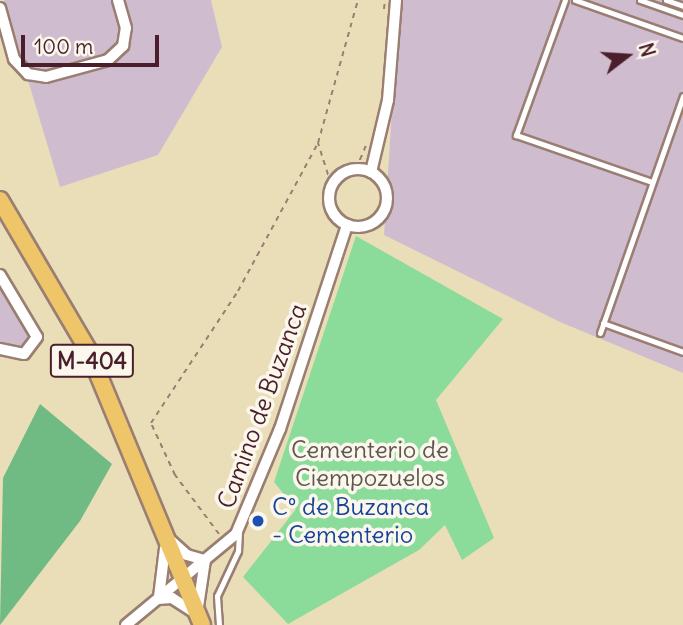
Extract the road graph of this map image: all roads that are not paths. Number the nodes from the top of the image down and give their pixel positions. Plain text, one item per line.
1 (118, 0) edge
2 (396, 0) edge
3 (565, 0) edge
4 (575, 0) edge
5 (640, 0) edge
6 (666, 0) edge
7 (683, 6) edge
8 (0, 8) edge
9 (683, 15) edge
10 (683, 38) edge
11 (683, 96) edge
12 (363, 170) junction
13 (652, 182) junction
14 (0, 200) edge
15 (347, 225) junction
16 (0, 275) edge
17 (603, 323) junction
18 (600, 333) dead end
19 (0, 349) edge
20 (683, 352) edge
21 (240, 526) junction
22 (163, 533) junction
23 (205, 560) junction
24 (182, 578) junction
25 (158, 599) junction
26 (200, 621) edge
27 (126, 625) edge
28 (219, 625) edge

1 - 8 street
2 - 12 street
3 - 13 lane
4 - 10 lane
5 - 9 lane
6 - 7 lane
11 - 13 lane
12 - 15 street
12 - 15 street
13 - 17 lane
14 - 22 main road, M-404
15 - 21 street, Camino de Buzanca
16 - 19 street
17 - 18 lane
17 - 20 lane
21 - 23 street, Camino de Buzanca
21 - 28 lane
22 - 23 street
22 - 24 main road, M-404
22 - 25 street
23 - 24 street, Camino de Buzanca
23 - 26 street
24 - 25 street, Camino de Buzanca
24 - 26 main road, M-404
25 - 26 street
25 - 27 street, Camino de Buzanca

